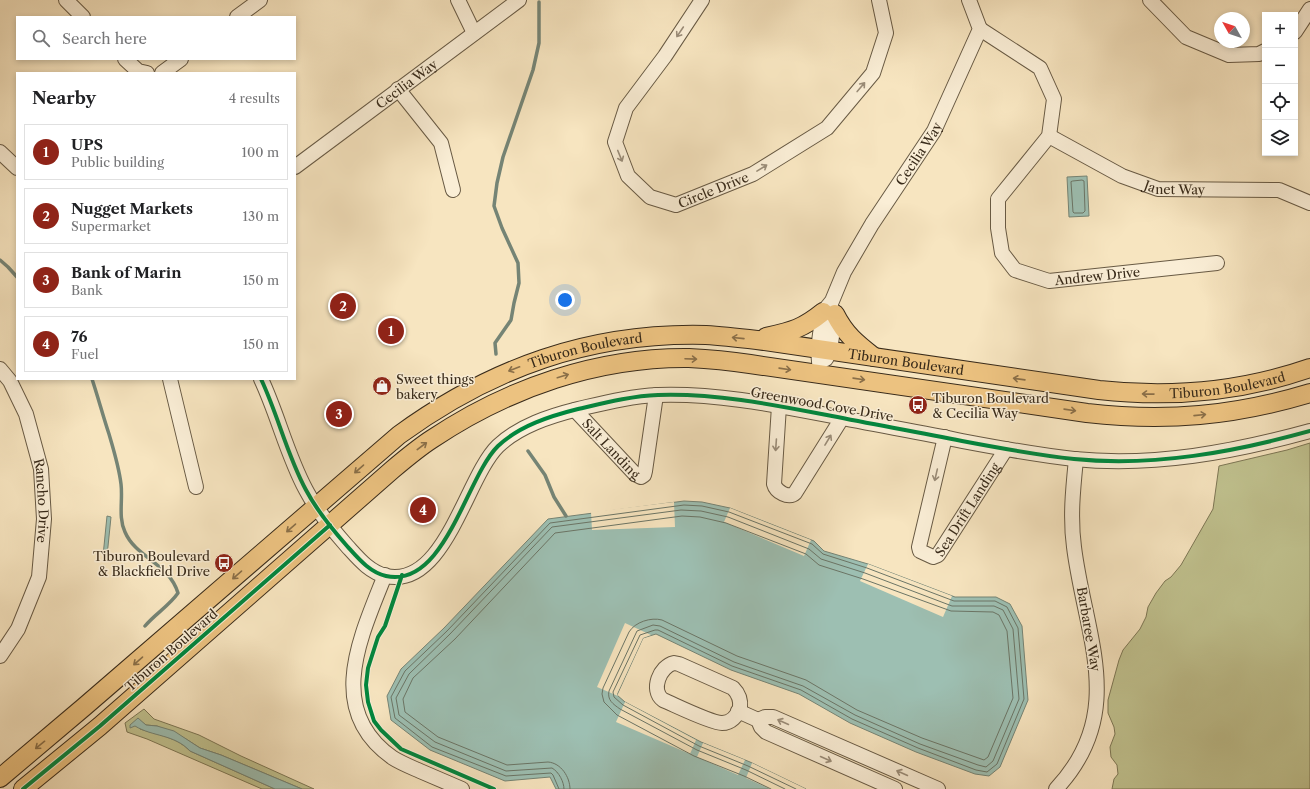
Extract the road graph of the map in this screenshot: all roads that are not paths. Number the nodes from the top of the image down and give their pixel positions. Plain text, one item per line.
1 (66, 0) edge
2 (260, 0) edge
3 (458, 0) edge
4 (518, 0) edge
5 (702, 0) edge
6 (879, 0) edge
7 (969, 0) edge
8 (1150, 0) edge
9 (1310, 9) edge
10 (82, 16) edge
11 (238, 16) edge
12 (1298, 27) edge
13 (980, 29) junction
14 (474, 33) junction
15 (1262, 52) edge
16 (126, 60) edge
17 (180, 60) edge
18 (142, 72) edge
19 (163, 72) edge
20 (398, 89) junction
21 (1049, 136) junction
22 (0, 152) edge
23 (296, 166) edge
24 (16, 167) edge
25 (453, 190) dead end
26 (1310, 203) edge
27 (1217, 263) dead end
28 (830, 309) junction
29 (757, 340) junction
30 (824, 350) junction
31 (874, 357) junction
32 (1310, 368) edge
33 (0, 369) edge
34 (820, 374) junction
35 (14, 379) edge
36 (170, 380) edge
37 (261, 380) edge
38 (1310, 393) edge
39 (656, 395) junction
40 (779, 406) junction
41 (575, 410) junction
42 (842, 418) junction
43 (1310, 431) edge
44 (945, 437) junction
45 (1006, 449) junction
46 (1076, 459) junction
47 (196, 487) dead end
48 (316, 506) junction
49 (330, 525) junction
50 (385, 575) junction
51 (0, 656) edge
52 (738, 711) junction
53 (758, 720) junction
54 (0, 778) edge
55 (23, 789) edge
56 (462, 789) edge
57 (895, 789) edge
58 (938, 789) edge
59 (1056, 789) edge

1 - 10 street
2 - 11 street
3 - 14 street
4 - 14 street, Cecilia Way
5 -> 6 street, Circle Drive
7 - 13 street
8 - 15 street
9 - 12 street
13 - 21 street
13 - 28 street, Cecilia Way
14 - 20 street, Cecilia Way
16 - 18 street
17 - 19 street
20 - 23 street, Cecilia Way
20 - 25 street
21 - 26 street, Janet Way
21 - 27 street, Andrew Drive
22 - 24 street
28 - 29 main road
28 - 30 street, Cecilia Way
28 - 31 main road
29 - 30 main road, Tiburon Boulevard
29 -> 48 main road, Tiburon Boulevard
30 - 31 main road, Tiburon Boulevard
30 - 34 street, Cecilia Way
32 -> 31 main road, Tiburon Boulevard
33 - 35 street, Rancho Drive
34 -> 38 main road, Tiburon Boulevard
49 -> 34 main road, Tiburon Boulevard
35 - 51 street, Rancho Drive
36 - 47 street
37 - 48 street, Greenwood Cove Drive
39 - 40 street, Greenwood Cove Drive
39 - 41 street, Greenwood Cove Drive
39 - 41 street, Salt Landing
40 - 42 street, Greenwood Cove Drive
40 -> 42 street
41 - 50 street, Greenwood Cove Drive
42 - 44 street, Greenwood Cove Drive
43 - 46 street, Greenwood Cove Drive
44 - 45 street, Greenwood Cove Drive
44 -> 45 street, Sea Drift Landing
45 - 46 street, Greenwood Cove Drive
46 - 59 street, Barbaree Way
48 - 49 street, Greenwood Cove Drive
48 -> 54 main road, Tiburon Boulevard
49 - 50 street, Greenwood Cove Drive
49 - 55 main road, Tiburon Boulevard
50 - 56 street
52 - 52 street
52 - 53 street
53 -> 57 street
58 -> 53 street

